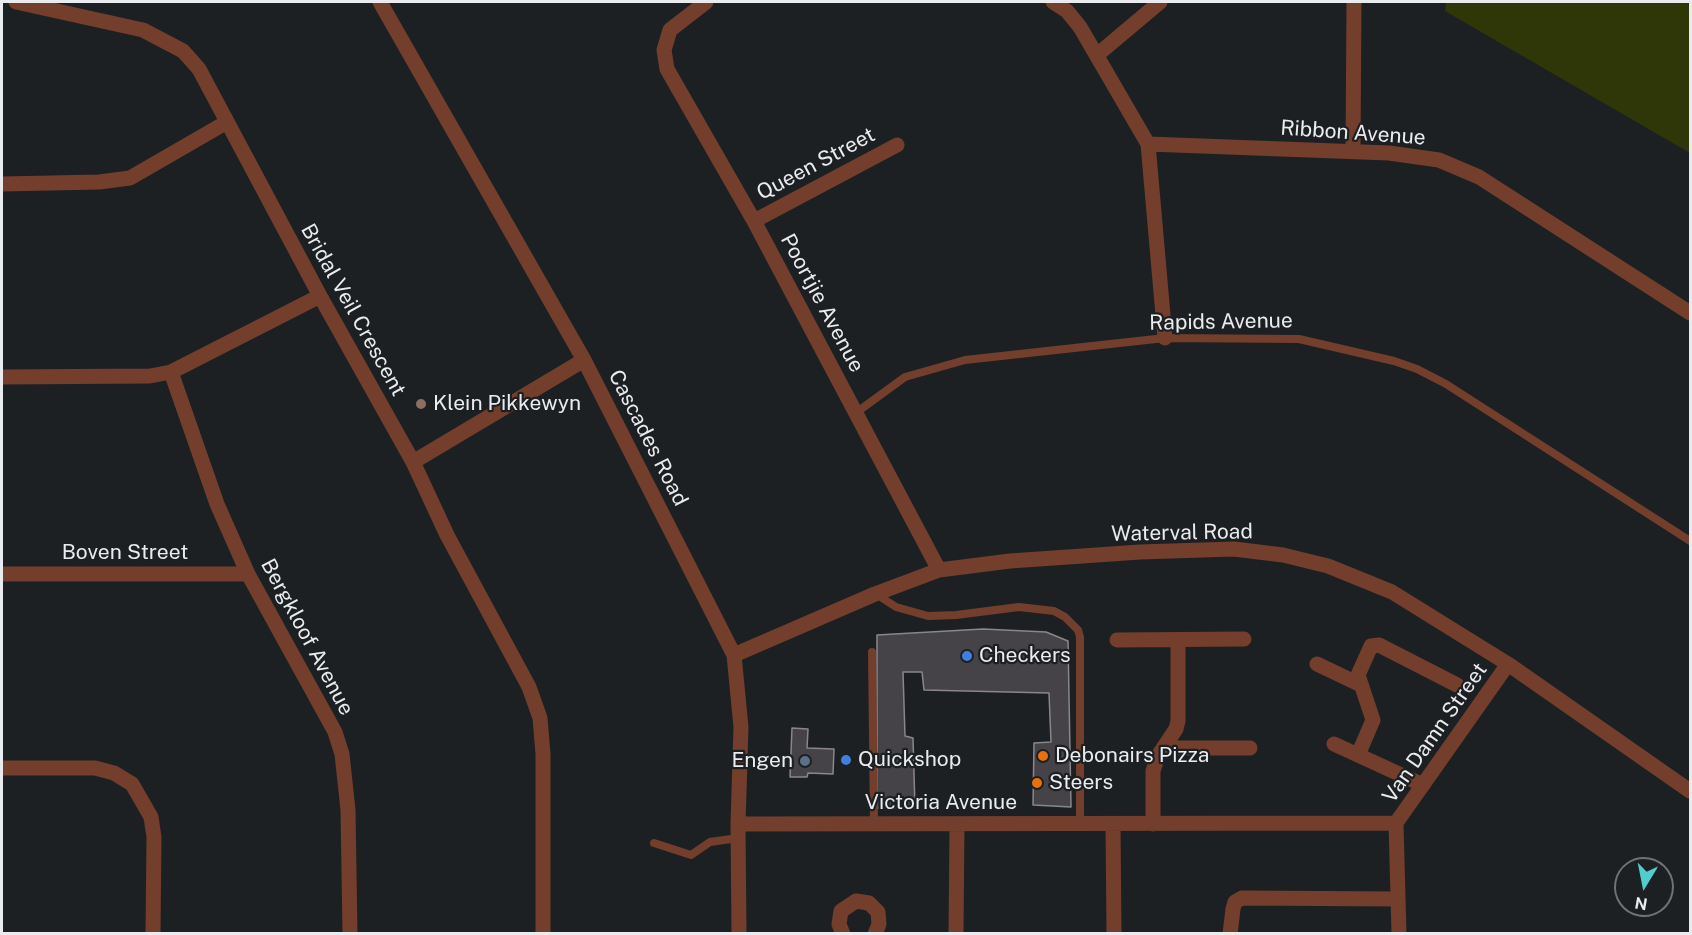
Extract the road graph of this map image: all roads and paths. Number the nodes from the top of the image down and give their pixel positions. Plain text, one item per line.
1 (16, 2) edge
2 (380, 2) edge
3 (706, 2) edge
4 (1053, 2) edge
5 (1160, 2) edge
6 (1354, 2) edge
7 (1072, 6) edge
8 (1098, 55) junction
9 (227, 122) junction
10 (1148, 144) junction
11 (897, 145) dead end
12 (1353, 151) junction
13 (2, 184) edge
14 (754, 221) junction
15 (320, 296) junction
16 (1690, 313) edge
17 (1165, 338) junction
18 (584, 360) junction
19 (171, 372) junction
20 (2, 377) edge
21 (856, 412) junction
22 (413, 462) junction
23 (1690, 541) edge
24 (939, 570) junction
25 (2, 574) edge
26 (248, 574) junction
27 (875, 594) junction
28 (1244, 639) dead end
29 (1117, 640) dead end
30 (1178, 640) junction
31 (872, 652) dead end
32 (734, 655) junction
33 (1317, 664) dead end
34 (1508, 664) junction
35 (1361, 685) junction
36 (1458, 685) dead end
37 (1334, 744) dead end
38 (1165, 748) junction
39 (1250, 748) dead end
40 (1358, 755) junction
41 (2, 768) edge
42 (1424, 785) junction
43 (1690, 791) edge
44 (1396, 823) junction
45 (873, 824) junction
46 (957, 824) junction
47 (1080, 824) junction
48 (1113, 824) junction
49 (1153, 824) junction
50 (738, 831) junction
51 (654, 843) dead end
52 (1397, 899) junction
53 (153, 933) edge
54 (350, 933) edge
55 (543, 933) edge
56 (739, 933) edge
57 (843, 933) edge
58 (875, 933) edge
59 (956, 933) edge
60 (1114, 933) edge
61 (1230, 933) edge
62 (1400, 933) edge

1 - 9 street, Bridal Veil Crescent
2 - 18 street, Cascades Road
3 - 14 street, Poortjie Avenue
4 - 7 street
5 - 8 street
6 - 12 street
7 - 8 street
8 - 10 street
9 - 13 street
9 - 15 street, Bridal Veil Crescent
10 - 12 street, Ribbon Avenue
10 - 17 street
11 - 14 street, Queen Street
12 - 16 street, Ribbon Avenue
14 - 21 street, Poortjie Avenue
15 - 19 street
15 - 22 street, Bridal Veil Crescent
17 - 21 lane, Rapids Avenue
17 - 23 lane, Rapids Avenue
18 - 22 street
18 - 32 street, Cascades Road
19 - 20 street
19 - 26 street, Bergkloof Avenue
21 - 24 street, Poortjie Avenue
22 - 55 street, Bridal Veil Crescent
24 - 27 street, Waterval Road
24 - 34 street, Waterval Road
25 - 26 street, Boven Street
26 - 54 street, Bergkloof Avenue
27 - 32 street, Waterval Road
27 - 47 lane
28 - 30 street
29 - 30 street
30 - 38 street
31 - 45 lane
32 - 50 street, Cascades Road
33 - 35 street
34 - 42 street, Van Damn Street
34 - 43 street, Waterval Road
35 - 36 street
35 - 40 street
37 - 40 street
38 - 39 street
38 - 49 street
40 - 42 street
41 - 53 street
42 - 44 street, Van Damn Street
44 - 49 street, Victoria Avenue
44 - 52 street, Van Damn Street
45 - 46 street, Victoria Avenue
45 - 50 street, Victoria Avenue
46 - 47 street, Victoria Avenue
46 - 59 street
47 - 48 street, Victoria Avenue
48 - 49 street, Victoria Avenue
48 - 60 street
50 - 51 lane
50 - 56 street, Cascades Road
52 - 61 street
52 - 62 street, Van Damn Street
57 - 58 street

